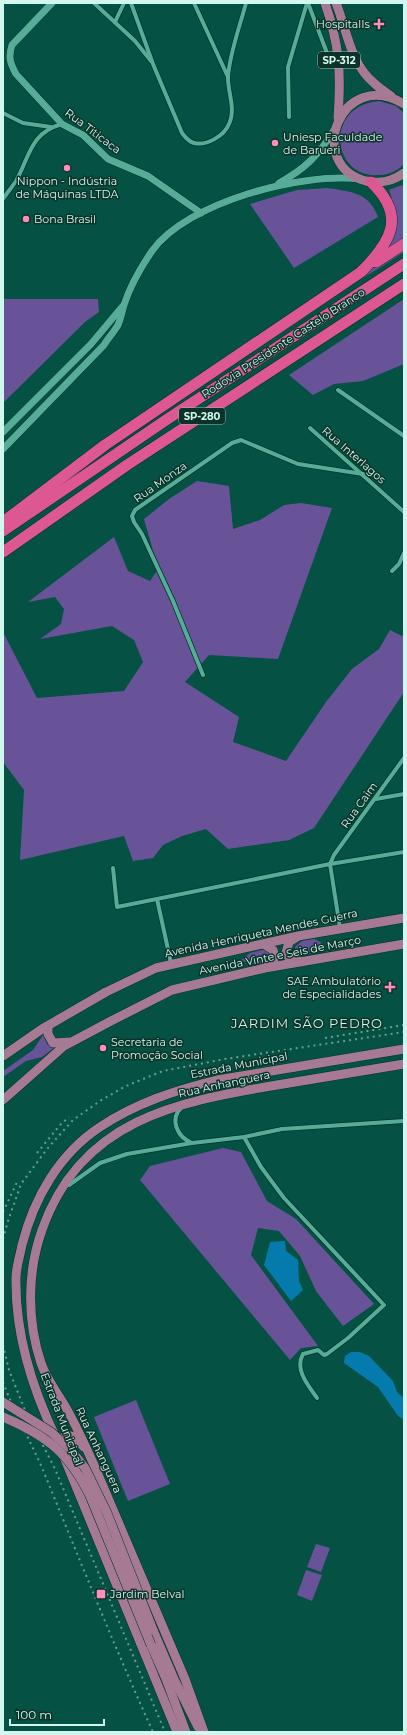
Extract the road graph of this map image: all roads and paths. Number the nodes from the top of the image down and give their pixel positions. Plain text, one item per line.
1 (52, 3) edge
2 (94, 3) edge
3 (124, 3) edge
4 (131, 3) edge
5 (194, 3) edge
6 (246, 3) edge
7 (308, 3) edge
8 (325, 3) edge
9 (336, 3) edge
10 (340, 3) edge
11 (343, 20) junction
12 (115, 22) junction
13 (327, 53) dead end
14 (153, 64) junction
15 (228, 78) junction
16 (396, 99) junction
17 (404, 104) edge
18 (3, 113) edge
19 (289, 117) dead end
20 (338, 119) junction
21 (62, 124) junction
22 (51, 127) junction
23 (334, 130) junction
24 (404, 173) edge
25 (366, 181) junction
26 (274, 186) junction
27 (3, 199) edge
28 (201, 213) junction
29 (404, 244) edge
30 (404, 264) edge
31 (361, 272) junction
32 (404, 284) edge
33 (124, 305) junction
34 (338, 390) dead end
35 (310, 428) dead end
36 (3, 432) edge
37 (404, 436) edge
38 (3, 449) edge
39 (363, 474) junction
40 (404, 512) edge
41 (3, 522) edge
42 (3, 531) edge
43 (3, 552) edge
44 (404, 553) edge
45 (392, 571) dead end
46 (203, 675) dead end
47 (404, 758) edge
48 (404, 794) edge
49 (376, 799) junction
50 (404, 852) edge
51 (330, 864) junction
52 (113, 868) dead end
53 (157, 899) junction
54 (404, 918) edge
55 (340, 928) junction
56 (298, 936) junction
57 (263, 944) junction
58 (404, 944) edge
59 (303, 962) junction
60 (171, 963) junction
61 (265, 968) junction
62 (48, 1026) junction
63 (72, 1042) junction
64 (404, 1049) edge
65 (3, 1056) edge
66 (404, 1064) edge
67 (3, 1100) edge
68 (189, 1102) junction
69 (404, 1121) edge
70 (244, 1137) junction
71 (192, 1143) junction
72 (60, 1192) junction
73 (317, 1398) dead end
74 (3, 1402) edge
75 (3, 1417) edge
76 (60, 1447) junction
77 (88, 1452) junction
78 (177, 1732) edge
79 (186, 1732) edge
80 (200, 1732) edge
81 (204, 1732) edge

1 - 21 street, Rua Titicaca
2 - 12 street
3 - 12 street
4 - 14 street
5 - 15 street
6 - 15 street
7 - 13 street
7 - 19 street
8 - 20 main road, SP-312
9 - 11 main road, SP-312
10 - 11 street
11 - 16 main road, SP-312
12 - 14 street
14 - 15 street
16 - 17 main road, SP-312
16 - 20 main road
18 - 22 street
20 - 23 main road, SP-312
21 - 22 street
21 - 28 street, Rua Titicaca
22 - 27 street
23 - 25 main road, SP-312
23 - 26 street
24 - 25 main road
25 - 26 street
25 - 31 highway
26 - 28 street
28 - 33 street
29 - 31 highway
30 - 42 highway, Rodovia Presidente Castelo Branco / SP-280
31 - 41 highway
32 - 43 highway, Rodovia Presidente Castelo Branco / SP-280
33 - 36 street
33 - 38 street
34 - 37 street
35 - 39 street, Rua Interlagos
39 - 40 street, Rua Interlagos
39 - 46 street, Rua Monza
44 - 45 street
47 - 49 street, Rua Caim
48 - 49 street
49 - 51 street, Rua Caim
50 - 51 street
51 - 53 street
51 - 55 street
52 - 53 street
53 - 60 street
54 - 55 main road, Avenida Henriqueta Mendes Guerra
55 - 56 main road, Avenida Henriqueta Mendes Guerra
56 - 57 main road, Avenida Henriqueta Mendes Guerra
56 - 59 main road
57 - 60 main road, Avenida Henriqueta Mendes Guerra
57 - 61 main road
58 - 59 main road, Avenida Vinte e Seis de Março
59 - 61 main road, Avenida Vinte e Seis de Março
60 - 62 main road, Avenida Henriqueta Mendes Guerra
61 - 63 main road, Avenida Vinte e Seis de Março
62 - 63 main road
62 - 65 main road, Avenida Henriqueta Mendes Guerra
63 - 67 main road, Avenida Vinte e Seis de Março
64 - 76 main road, Estrada Municipal
66 - 68 main road, Rua Anhanguera
68 - 71 street
68 - 72 main road, Rua Anhanguera
69 - 70 street
70 - 71 street
70 - 73 street
71 - 72 street
72 - 77 main road, Rua Anhanguera
74 - 80 main road, bridge
75 - 79 main road, bridge
76 - 77 main road
76 - 78 main road, Estrada Municipal
77 - 81 main road, Rua Anhanguera

